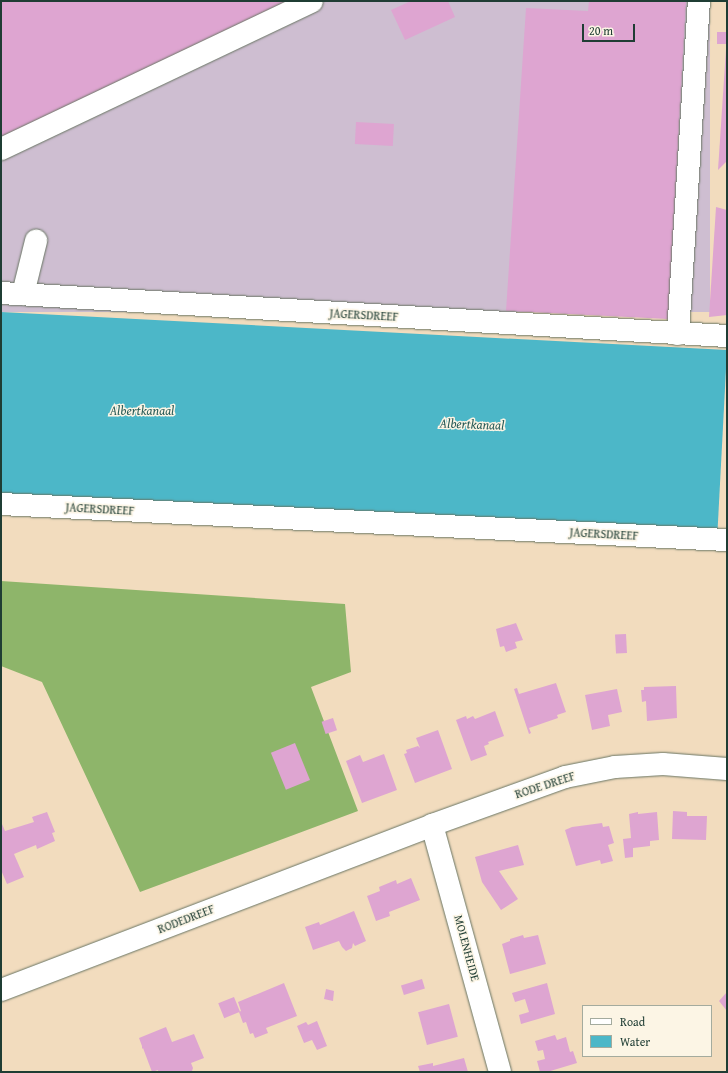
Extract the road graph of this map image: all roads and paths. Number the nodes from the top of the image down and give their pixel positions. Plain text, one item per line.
1 (312, 1) edge
2 (699, 1) edge
3 (1, 149) edge
4 (36, 241) dead end
5 (1, 293) edge
6 (23, 294) junction
7 (678, 334) junction
8 (727, 336) edge
9 (1, 504) edge
10 (727, 540) edge
11 (727, 768) edge
12 (432, 825) junction
13 (371, 848) joint
14 (1, 990) edge
15 (500, 1072) edge

1 - 3 street
2 - 7 street
4 - 6 street
5 - 6 street, JAGERSDREEF
6 - 7 street, JAGERSDREEF
7 - 8 street, JAGERSDREEF
9 - 10 street, JAGERSDREEF
11 - 12 street, RODE DREEF
12 - 13 street, RODE DREEF
12 - 15 street, MOLENHEIDE
13 - 14 street, RODEDREEF

